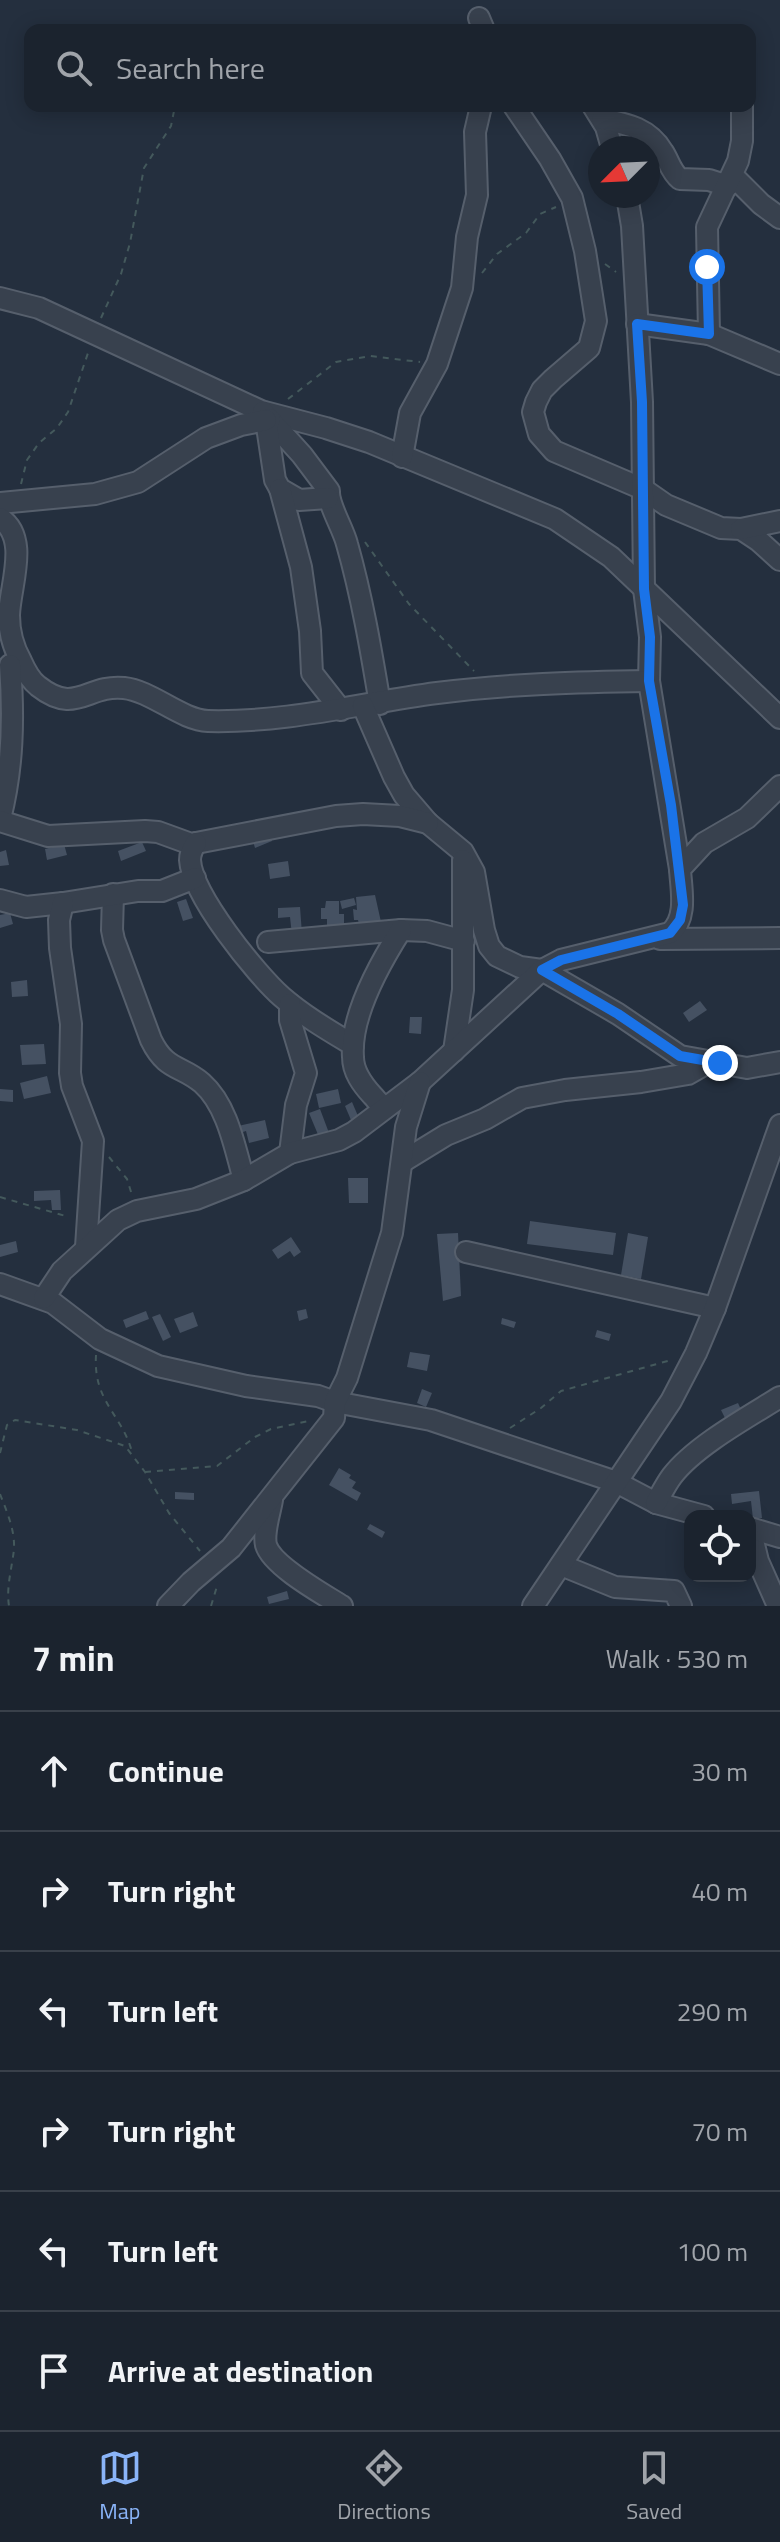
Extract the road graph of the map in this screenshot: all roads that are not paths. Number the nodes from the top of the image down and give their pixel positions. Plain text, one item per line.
1 (480, 112) edge
2 (518, 112) edge
3 (742, 112) edge
4 (598, 113) edge
5 (607, 136) edge
6 (730, 181) junction
7 (630, 208) edge
8 (780, 218) edge
9 (0, 298) edge
10 (637, 324) junction
11 (709, 334) junction
12 (780, 364) edge
13 (266, 416) junction
14 (402, 457) junction
15 (280, 489) junction
16 (643, 489) junction
17 (328, 498) junction
18 (8, 502) edge
19 (0, 518) edge
20 (780, 521) edge
21 (741, 529) junction
22 (780, 560) edge
23 (644, 589) junction
24 (10, 665) dead end
25 (649, 681) junction
26 (371, 705) junction
27 (341, 710) junction
28 (780, 718) edge
29 (780, 786) edge
30 (0, 820) edge
31 (428, 823) junction
32 (196, 843) junction
33 (463, 852) junction
34 (680, 869) junction
35 (195, 878) junction
36 (113, 894) junction
37 (0, 900) edge
38 (63, 903) junction
39 (401, 930) junction
40 (655, 938) junction
41 (780, 938) edge
42 (464, 941) junction
43 (268, 942) dead end
44 (542, 970) junction
45 (290, 1004) junction
46 (353, 1045) junction
47 (454, 1051) junction
48 (709, 1062) junction
49 (780, 1062) edge
50 (420, 1082) junction
51 (385, 1108) junction
52 (780, 1125) edge
53 (290, 1153) junction
54 (402, 1162) junction
55 (244, 1180) junction
56 (86, 1247) junction
57 (466, 1252) dead end
58 (1, 1288) edge
59 (44, 1298) junction
60 (715, 1308) junction
61 (780, 1397) edge
62 (335, 1410) junction
63 (616, 1482) junction
64 (273, 1498) junction
65 (656, 1503) junction
66 (684, 1511) edge
67 (780, 1537) edge
68 (561, 1565) junction
69 (168, 1606) edge
70 (342, 1606) edge
71 (533, 1606) edge
72 (681, 1606) edge
73 (778, 1606) edge

1 - 14 street
2 - 16 street
3 - 6 street
4 - 5 street
4 - 6 street
6 - 8 street
6 - 11 street
7 - 10 street
9 - 13 street
10 - 11 street
10 - 16 street
11 - 12 street
13 - 14 street
13 - 15 street
13 - 17 street
13 - 18 street
14 - 23 street
15 - 17 street
15 - 27 street
16 - 21 street
16 - 23 street
17 - 26 street
19 - 27 street
20 - 21 street
21 - 22 street
23 - 25 street
23 - 28 street
24 - 30 street
25 - 26 street
25 - 34 street
26 - 27 street
26 - 31 street
29 - 34 street
30 - 32 street
31 - 32 street
31 - 33 street
32 - 35 street
33 - 42 street
33 - 44 street
34 - 40 street
35 - 36 street
35 - 45 street
36 - 38 street
36 - 55 street
37 - 38 street
38 - 56 street
39 - 42 street
39 - 43 street
39 - 46 street
40 - 41 street
40 - 44 street
42 - 47 street
44 - 47 street
44 - 48 street
45 - 46 street
45 - 53 street
46 - 51 street
47 - 50 street
48 - 49 street
48 - 54 street
50 - 51 street
50 - 54 street
51 - 53 street
52 - 60 street
53 - 55 street
54 - 62 street
55 - 56 street
56 - 59 street
57 - 60 street
58 - 59 street
59 - 62 street
60 - 63 street
61 - 65 street
62 - 63 street
62 - 64 street
63 - 65 street
63 - 68 street
64 - 69 street
64 - 70 street
65 - 66 street
67 - 73 street
68 - 71 street
68 - 72 street

